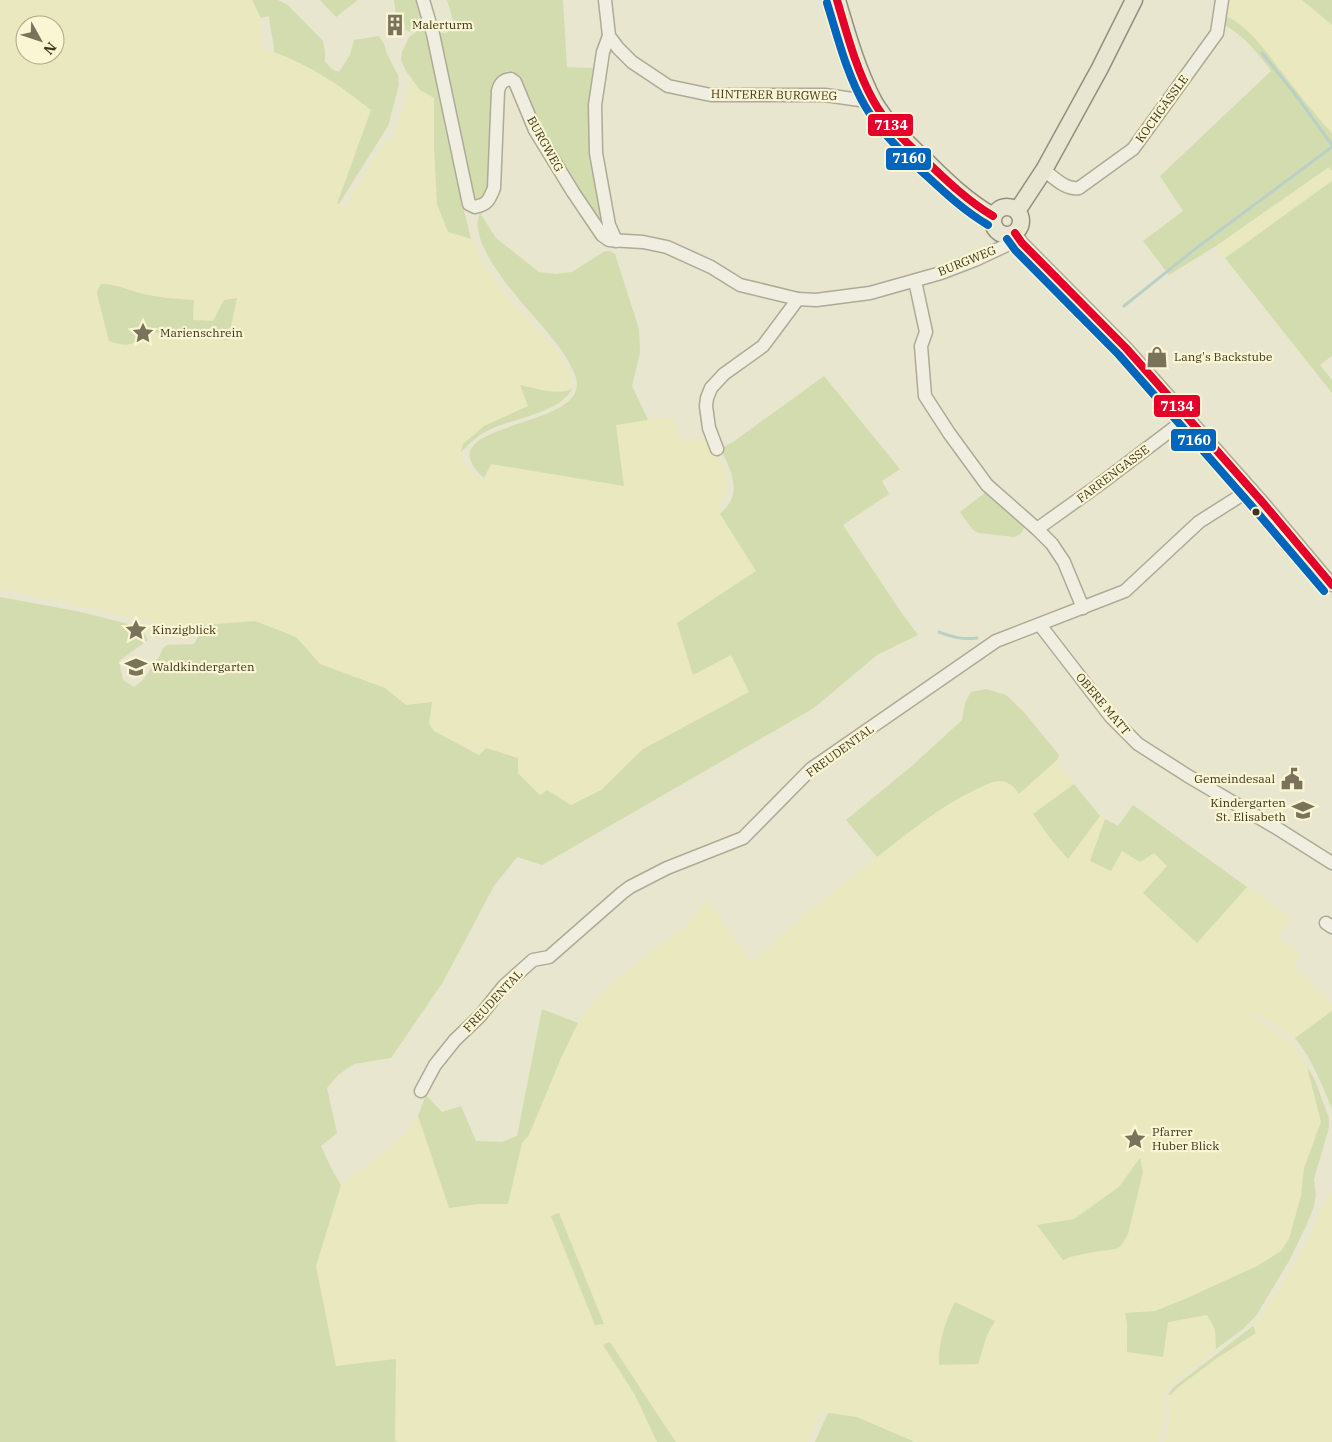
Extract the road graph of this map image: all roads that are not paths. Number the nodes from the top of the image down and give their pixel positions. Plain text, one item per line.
1 (423, 0) edge
2 (605, 0) edge
3 (837, 0) edge
4 (1134, 0) edge
5 (1222, 0) edge
6 (610, 36) junction
7 (874, 102) junction
8 (1044, 170) junction
9 (1016, 210) junction
10 (993, 216) junction
11 (1013, 233) junction
12 (616, 241) junction
13 (915, 281) junction
14 (798, 299) junction
15 (1187, 418) junction
16 (717, 449) dead end
17 (1251, 489) junction
18 (1037, 529) junction
19 (1332, 585) edge
20 (1083, 608) junction
21 (1040, 625) junction
22 (1332, 863) edge
23 (421, 1091) dead end

1 - 12 street, BURGWEG
2 - 6 street
3 - 7 main road
4 - 8 main road
5 - 8 street, KOCHGÄSSLE
6 - 7 street, HINTERER BURGWEG
6 - 12 street
7 - 10 main road
8 - 9 main road
9 - 10 main road
9 - 11 main road
10 - 11 main road
11 - 13 street, BURGWEG
11 - 15 street
12 - 14 street, BURGWEG
13 - 14 street, BURGWEG
13 - 18 street
14 - 16 street
15 - 17 street
15 - 18 street, FARRENGASSE
17 - 19 street
17 - 20 street, FREUDENTAL
18 - 20 street
20 - 21 street, FREUDENTAL
21 - 22 street, OBERE MATT
21 - 23 street, FREUDENTAL

